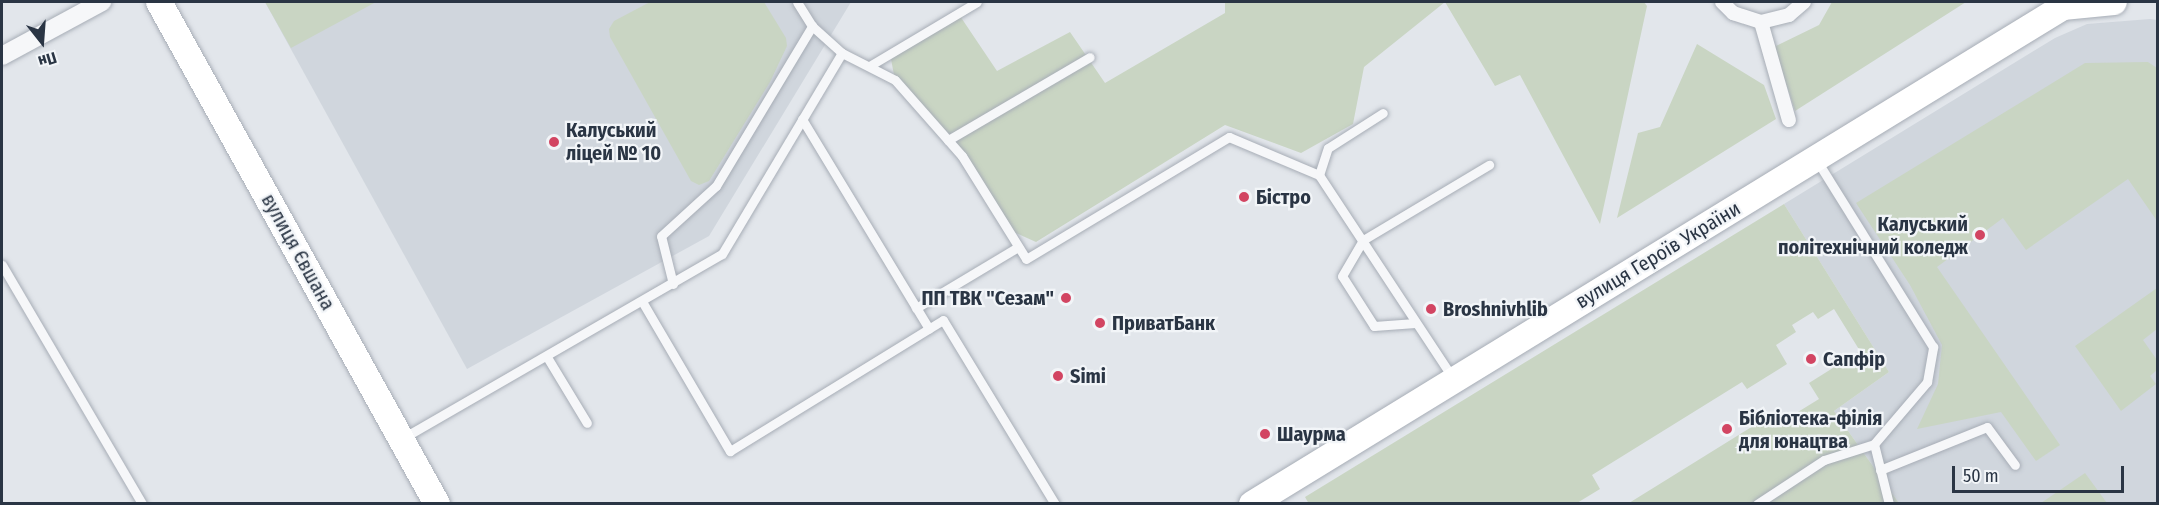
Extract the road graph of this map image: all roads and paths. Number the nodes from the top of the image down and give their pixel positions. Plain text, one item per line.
1 (102, 2) edge
2 (159, 2) edge
3 (797, 2) edge
4 (977, 2) edge
5 (1722, 2) edge
6 (1804, 2) edge
7 (2114, 2) edge
8 (2065, 4) edge
9 (1761, 22) junction
10 (812, 26) junction
11 (842, 53) junction
12 (2, 56) edge
13 (1090, 57) dead end
14 (871, 66) junction
15 (1383, 113) dead end
16 (802, 119) junction
17 (1789, 120) dead end
18 (948, 140) junction
19 (1816, 159) junction
20 (1489, 165) dead end
21 (1319, 175) junction
22 (1363, 240) junction
23 (1018, 247) junction
24 (2, 265) edge
25 (673, 284) junction
26 (642, 303) junction
27 (916, 308) junction
28 (1415, 323) junction
29 (929, 329) junction
30 (547, 357) junction
31 (1454, 380) junction
32 (587, 423) dead end
33 (401, 439) junction
34 (1874, 444) junction
35 (2015, 465) dead end
36 (1880, 470) junction
37 (141, 504) edge
38 (437, 504) edge
39 (1055, 504) edge
40 (1252, 504) edge
41 (1757, 504) edge
42 (1889, 504) edge

1 - 12 street
2 - 33 main road, вулиця Євшана
3 - 10 lane
4 - 14 lane
5 - 9 street
6 - 9 street
7 - 8 main road, вулиця Героїв України
8 - 19 main road, вулиця Героїв України
9 - 17 street
10 - 11 lane
10 - 25 lane
11 - 14 lane
11 - 16 lane
13 - 18 lane
14 - 18 lane
15 - 21 lane
16 - 25 lane
16 - 27 lane
18 - 23 lane
19 - 31 main road, вулиця Героїв України
19 - 34 lane
20 - 22 lane
21 - 22 lane
21 - 23 lane
22 - 28 lane
22 - 28 lane
23 - 27 lane
24 - 37 lane
25 - 26 lane
26 - 29 lane
26 - 30 lane
27 - 29 lane
28 - 31 lane
29 - 39 lane
30 - 32 lane
30 - 33 lane
31 - 40 main road, вулиця Героїв України
33 - 38 main road, вулиця Євшана
34 - 36 lane
34 - 41 lane
35 - 36 lane
36 - 42 lane

